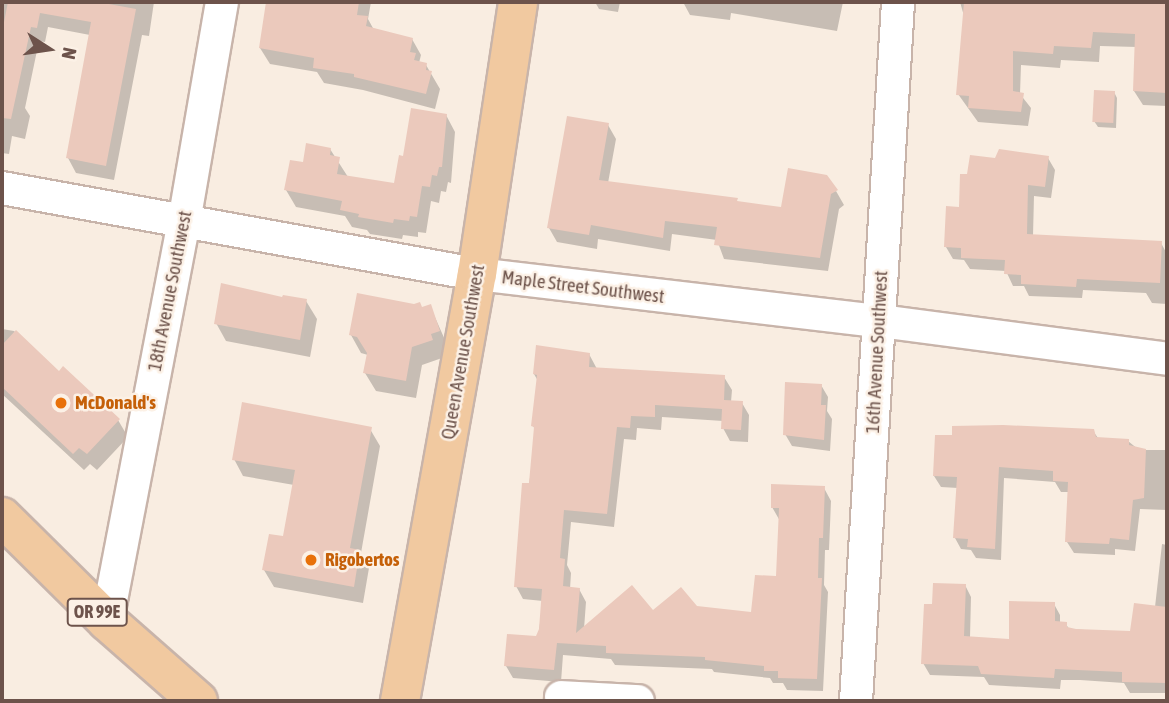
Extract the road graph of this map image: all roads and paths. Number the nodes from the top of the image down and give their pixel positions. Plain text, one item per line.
1 (222, 2) edge
2 (518, 2) edge
3 (898, 2) edge
4 (2, 188) edge
5 (184, 222) junction
6 (477, 274) junction
7 (880, 321) junction
8 (1167, 359) edge
9 (2, 517) edge
10 (107, 621) junction
11 (561, 697) dead end
12 (198, 701) edge
13 (400, 701) edge
14 (638, 701) edge
15 (856, 701) edge

1 - 5 street, 18th Avenue Southwest
2 - 6 main road, Queen Avenue Southwest
3 - 7 street, 16th Avenue Southwest
4 - 5 street, Maple Street Southwest
5 - 6 street, Maple Street Southwest
5 - 10 street, 18th Avenue Southwest
6 - 7 street, Maple Street Southwest
6 - 13 main road, Queen Avenue Southwest
7 - 8 street, Maple Street Southwest
7 - 15 street, 16th Avenue Southwest
9 - 10 main road, OR 99E
10 - 12 main road, OR 99E
11 - 14 street

